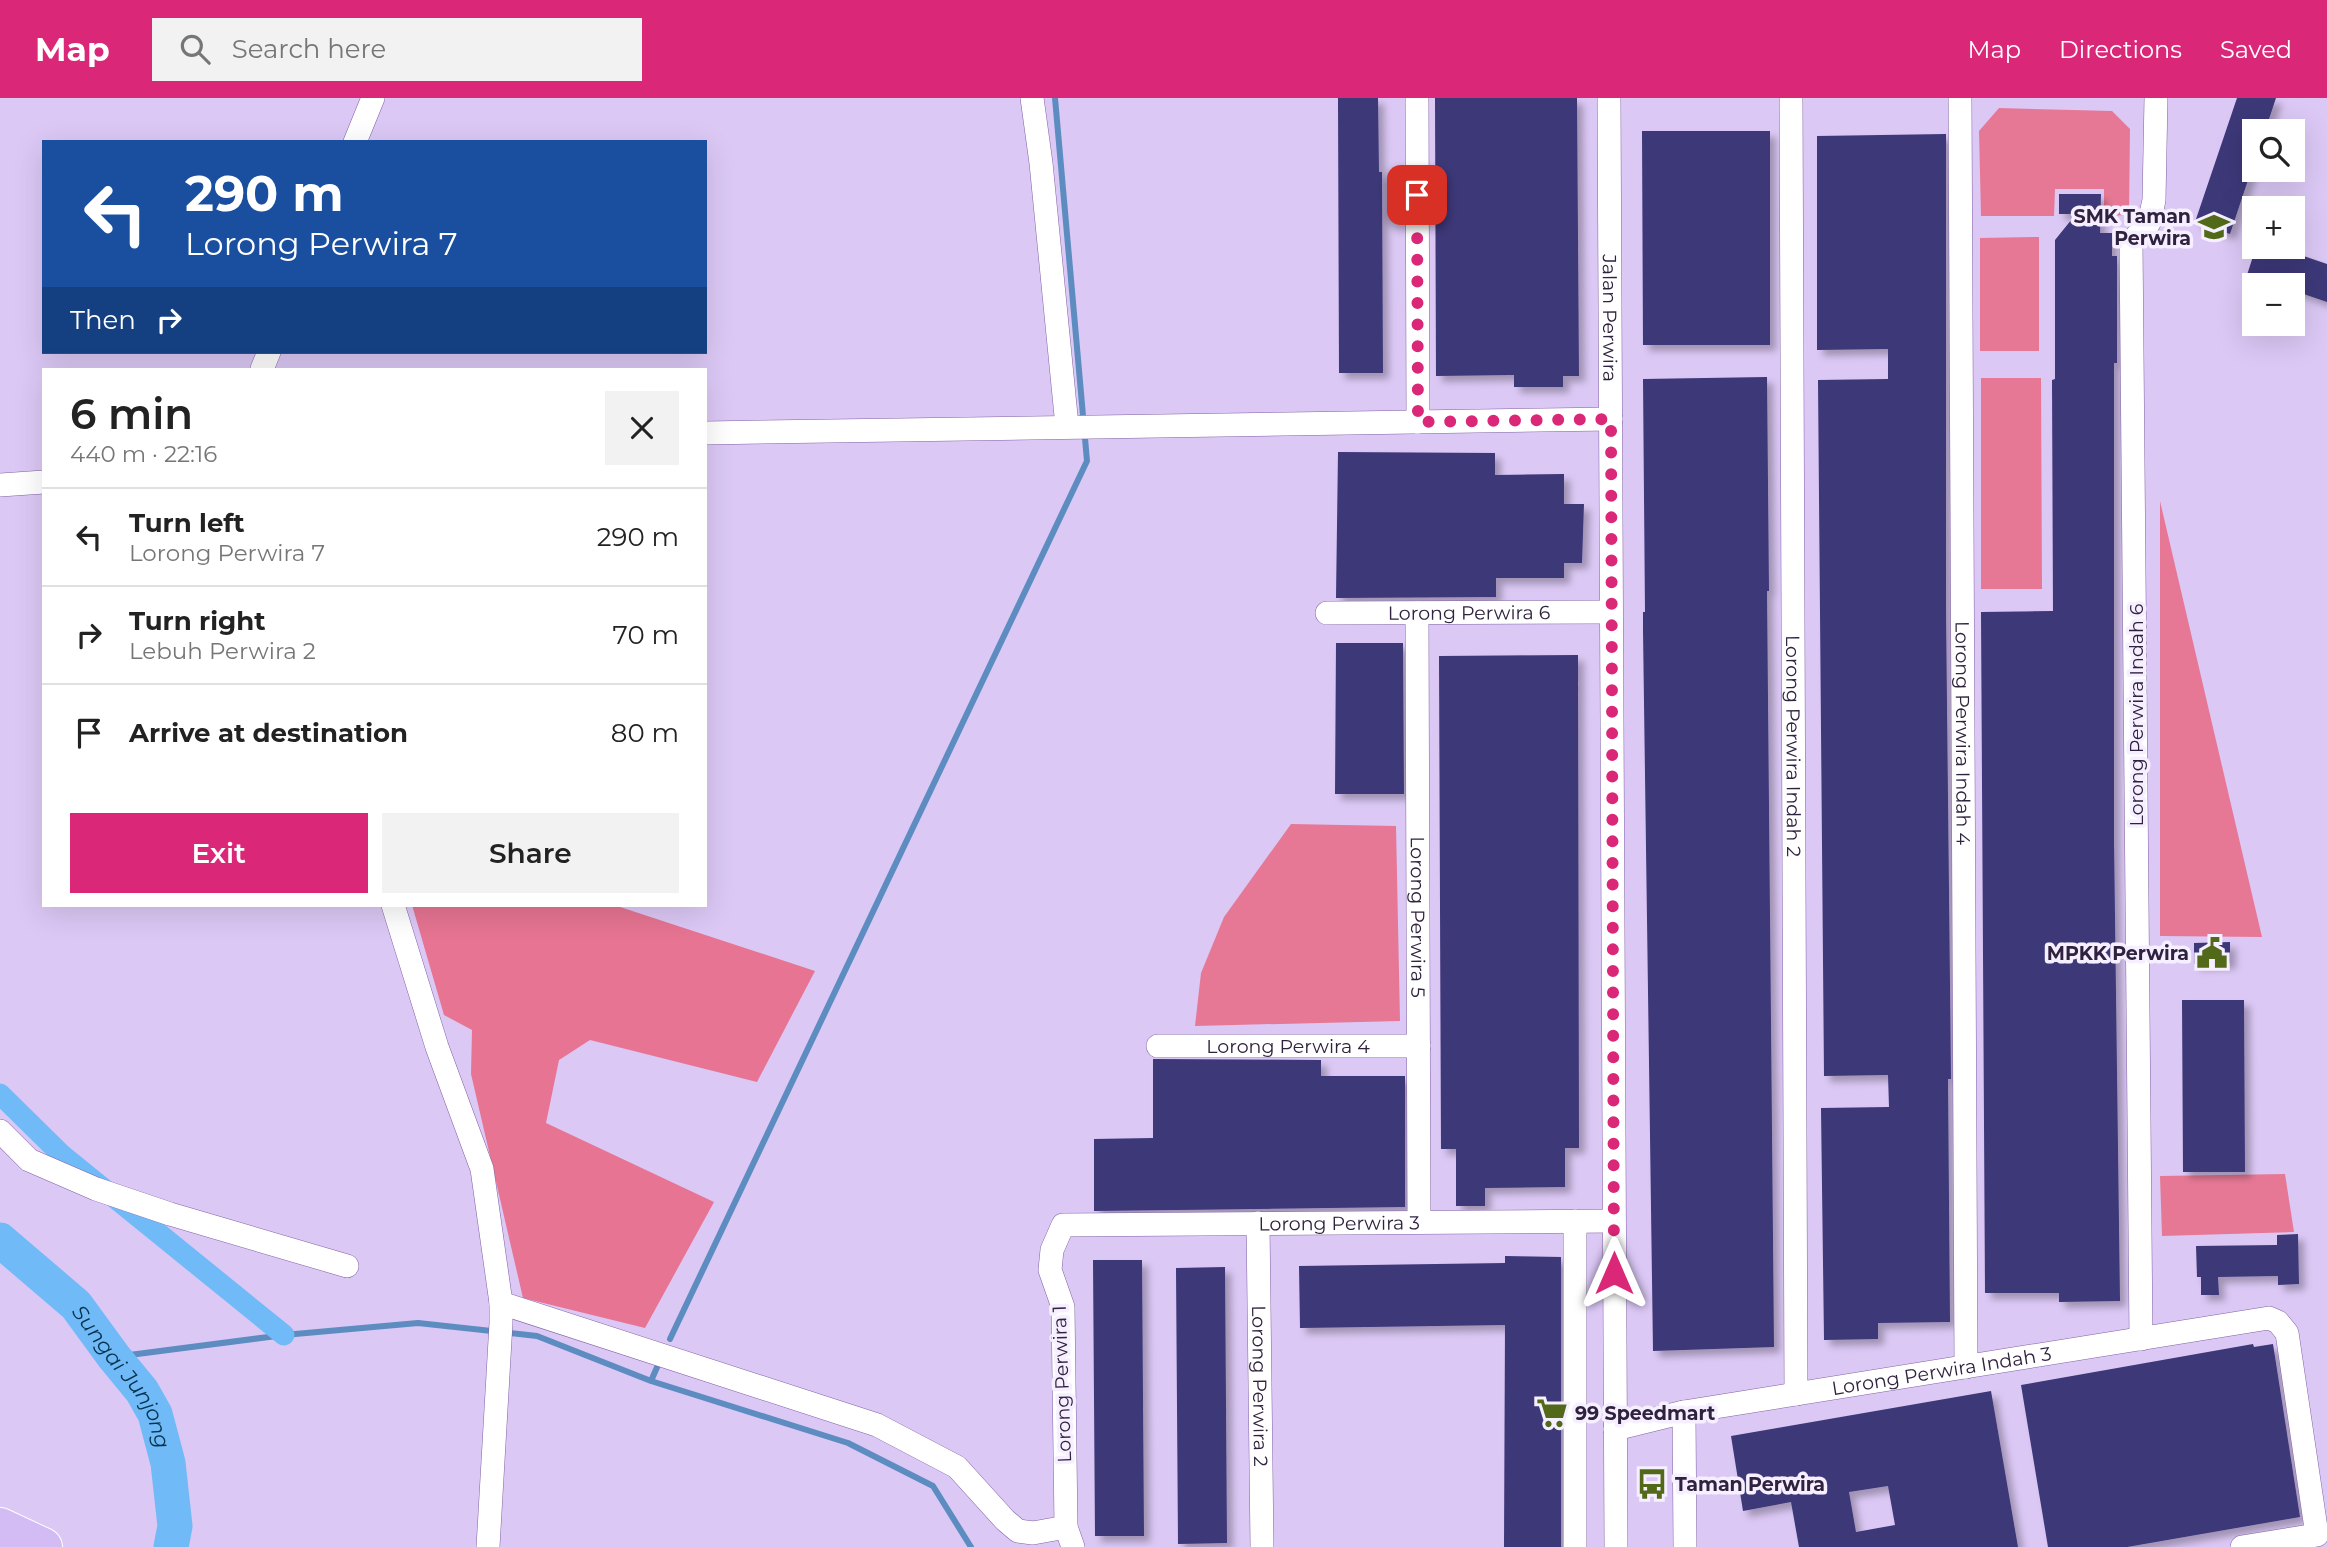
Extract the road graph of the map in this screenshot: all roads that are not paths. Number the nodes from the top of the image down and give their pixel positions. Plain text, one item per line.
1 (373, 98) edge
2 (1032, 98) edge
3 (1417, 98) edge
4 (1609, 98) edge
5 (1791, 98) edge
6 (1960, 98) edge
7 (2156, 98) edge
8 (356, 140) edge
9 (1611, 419) junction
10 (1418, 422) junction
11 (1070, 426) junction
12 (707, 432) edge
13 (42, 482) edge
14 (0, 485) edge
15 (1611, 612) junction
16 (1327, 613) dead end
17 (1417, 613) junction
18 (394, 907) edge
19 (1158, 1046) dead end
20 (1419, 1046) junction
21 (0, 1131) edge
22 (1575, 1221) junction
23 (1614, 1221) junction
24 (1419, 1222) junction
25 (1258, 1223) junction
26 (1063, 1225) joint
27 (347, 1266) dead end
28 (501, 1313) junction
29 (2141, 1339) junction
30 (1966, 1367) junction
31 (1797, 1394) junction
32 (1684, 1412) junction
33 (1615, 1429) junction
34 (0, 1527) edge
35 (1070, 1537) edge
36 (43, 1547) edge
37 (488, 1547) edge
38 (1262, 1547) edge
39 (1575, 1547) edge
40 (1616, 1547) edge
41 (1685, 1547) edge
42 (2242, 1547) edge

1 - 8 street
2 - 11 street
3 - 10 street
4 - 9 street, Jalan Perwira
5 - 31 street, Lorong Perwira Indah 2
6 - 30 street, Lorong Perwira Indah 4
7 - 29 street, Lorong Perwira Indah 6
9 - 10 street
9 - 15 street, Jalan Perwira
10 - 11 street
11 - 12 street
13 - 14 street
15 - 17 street, Lorong Perwira 6
15 - 23 street, Jalan Perwira
16 - 17 street, Lorong Perwira 6
17 - 20 street, Lorong Perwira 5
18 - 28 street
19 - 20 street, Lorong Perwira 4
20 - 24 street, Lorong Perwira 5
21 - 27 street
22 - 23 street, Lorong Perwira 3
22 - 24 street, Lorong Perwira 3
22 - 39 street
23 - 33 street, Jalan Perwira
24 - 25 street, Lorong Perwira 3
25 - 26 street, Lorong Perwira 3
25 - 38 street, Lorong Perwira 2
26 - 35 street, Lorong Perwira 1
28 - 35 street
28 - 37 street
29 - 30 street, Lorong Perwira Indah 3
29 - 42 street, Lorong Perwira Indah 3
30 - 31 street, Lorong Perwira Indah 3
31 - 32 street, Lorong Perwira Indah 3
32 - 33 street, Lorong Perwira Indah 3
32 - 41 street
33 - 40 street, Jalan Perwira
34 - 36 highway

